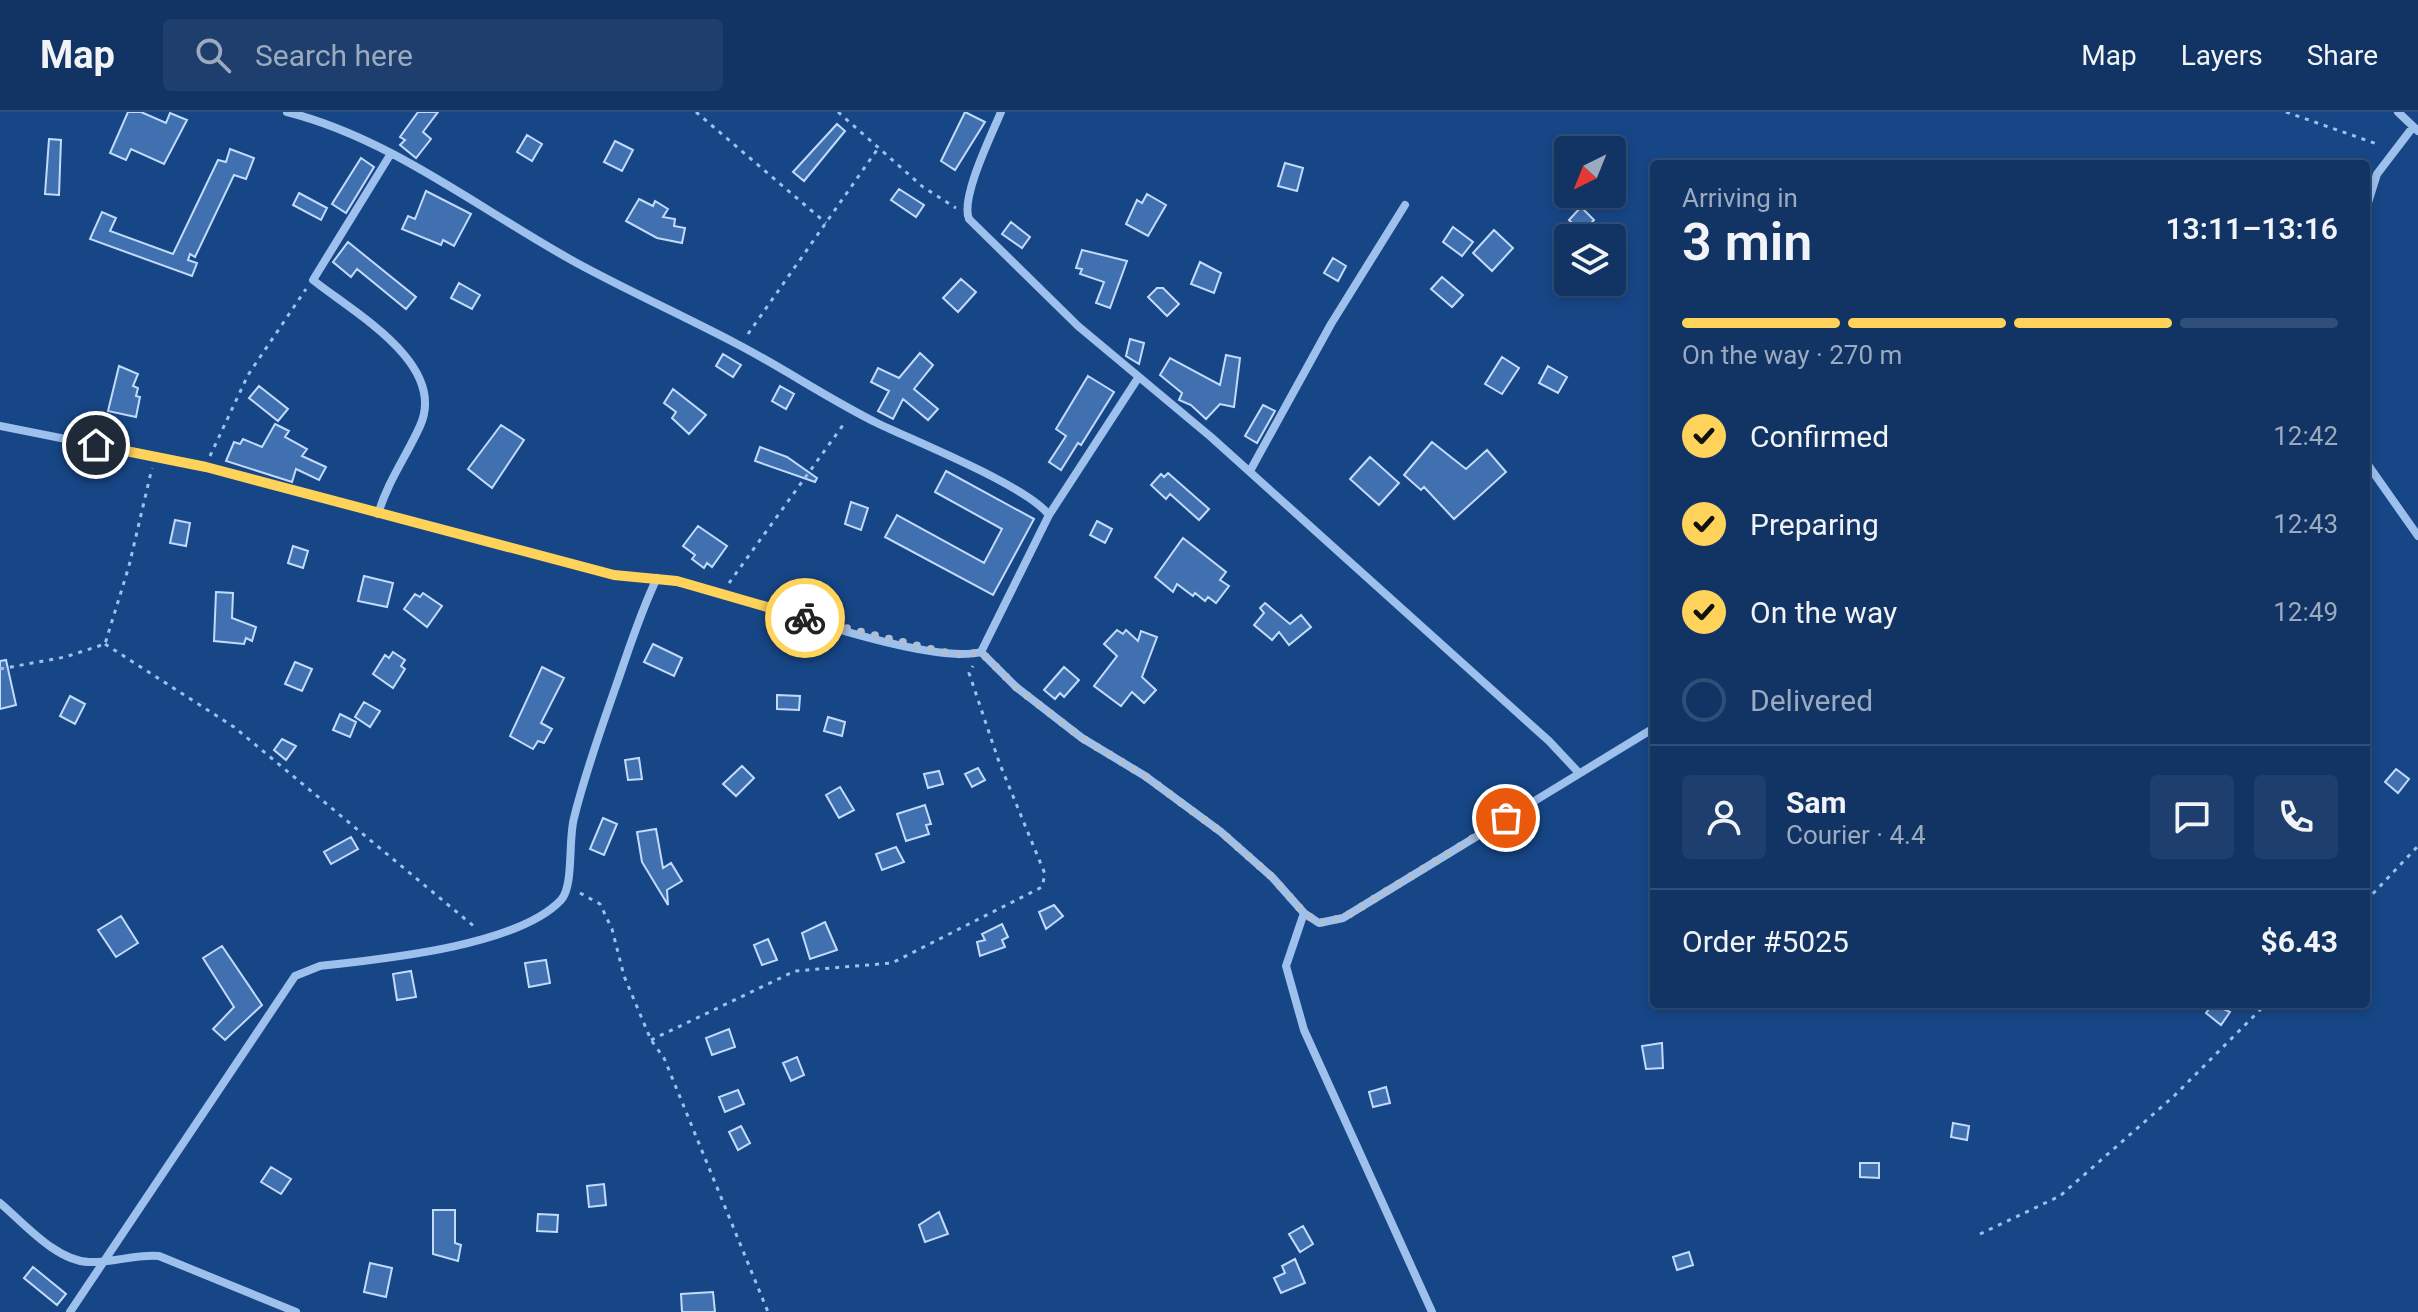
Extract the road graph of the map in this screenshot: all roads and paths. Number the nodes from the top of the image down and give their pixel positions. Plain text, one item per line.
1 (287, 112) edge
2 (696, 112) edge
3 (838, 112) edge
4 (1001, 112) edge
5 (2286, 112) edge
6 (2398, 112) edge
7 (2416, 129) edge
8 (879, 147) junction
9 (2393, 150) junction
10 (390, 155) junction
11 (2370, 196) edge
12 (1405, 205) dead end
13 (966, 214) junction
14 (826, 223) junction
15 (313, 280) junction
16 (741, 346) junction
17 (1138, 378) junction
18 (853, 411) junction
19 (0, 426) edge
20 (155, 456) junction
21 (206, 467) junction
22 (2370, 468) edge
23 (1250, 471) junction
24 (378, 514) junction
25 (1049, 515) junction
26 (2418, 536) edge
27 (657, 578) junction
28 (722, 593) junction
29 (105, 644) junction
30 (981, 652) junction
31 (0, 669) edge
32 (1650, 730) edge
33 (1579, 773) junction
34 (2418, 846) edge
35 (569, 887) junction
36 (2370, 897) edge
37 (1304, 913) junction
38 (491, 938) junction
39 (2262, 1008) edge
40 (651, 1040) junction
41 (0, 1203) edge
42 (1980, 1234) dead end
43 (105, 1261) junction
44 (70, 1312) edge
45 (296, 1312) edge
46 (768, 1312) edge
47 (1432, 1312) edge

1 - 10 street
2 - 14 path
3 - 8 path
4 - 13 street
5 - 9 path
6 - 7 street
7 - 9 street
8 - 13 path
8 - 14 path
9 - 11 street
10 - 15 street
10 - 16 street
12 - 23 street
13 - 17 street
14 - 16 path
15 - 21 path
15 - 24 street
16 - 18 street
17 - 23 street
17 - 25 street
18 - 25 street
18 - 28 path
19 - 20 street
20 - 21 street
20 - 29 path
21 - 24 street
22 - 26 street
23 - 33 street
24 - 27 street
25 - 30 street
27 - 28 street
27 - 35 street
28 - 30 street
29 - 31 path
29 - 38 path
30 - 37 street
30 - 40 path
32 - 33 street
33 - 37 street
34 - 36 path
35 - 38 street
35 - 40 path
37 - 47 street
38 - 43 street
39 - 42 path
40 - 46 path
41 - 43 street
43 - 44 street
43 - 45 street

